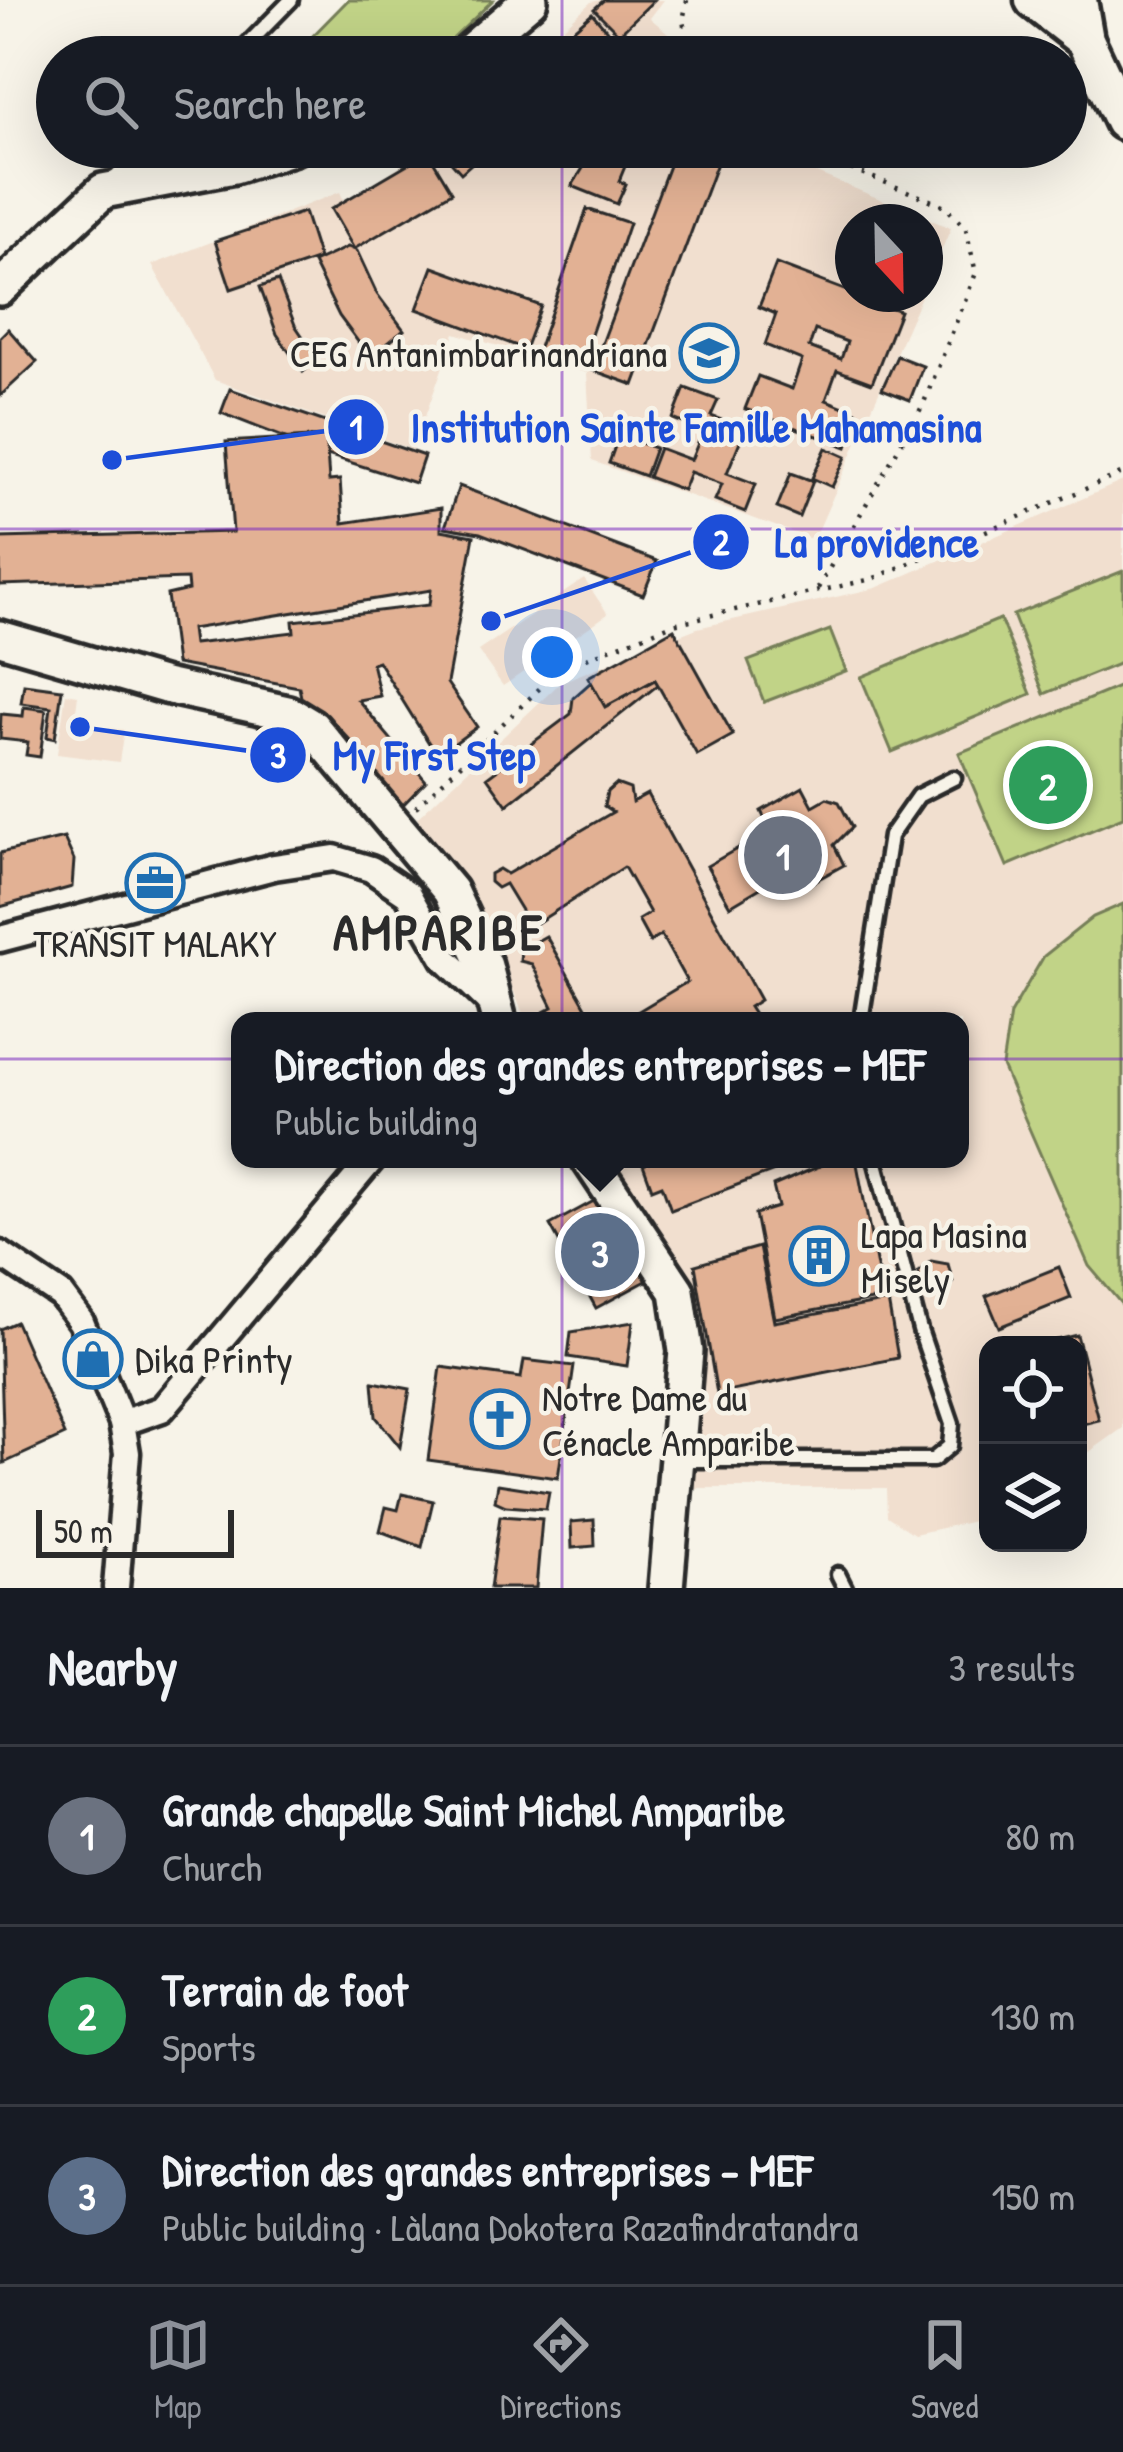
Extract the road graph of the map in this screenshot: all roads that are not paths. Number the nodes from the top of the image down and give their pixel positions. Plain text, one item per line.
1 (291, 0) edge
2 (530, 0) edge
3 (1034, 0) edge
4 (1078, 0) edge
5 (256, 36) edge
6 (488, 36) edge
7 (1080, 36) edge
8 (1084, 36) edge
9 (1087, 44) edge
10 (1123, 121) edge
11 (125, 168) edge
12 (223, 168) edge
13 (103, 190) junction
14 (0, 288) edge
15 (0, 638) edge
16 (954, 778) dead end
17 (0, 939) edge
18 (495, 1012) edge
19 (496, 1012) edge
20 (863, 1012) edge
21 (364, 1168) edge
22 (595, 1168) edge
23 (877, 1168) edge
24 (0, 1254) edge
25 (122, 1423) junction
26 (676, 1460) junction
27 (838, 1574) dead end
28 (116, 1588) edge
29 (666, 1588) edge
30 (845, 1588) edge

1 - 5 lane
2 - 6 street
3 - 7 main road
4 - 8 main road
9 - 10 main road
11 - 13 lane
12 - 13 street
13 - 14 street
15 - 19 street
16 - 20 lane
17 - 18 street
21 - 25 street
22 - 26 street
23 - 26 lane
24 - 25 street
25 - 28 street
26 - 29 street
27 - 30 lane

